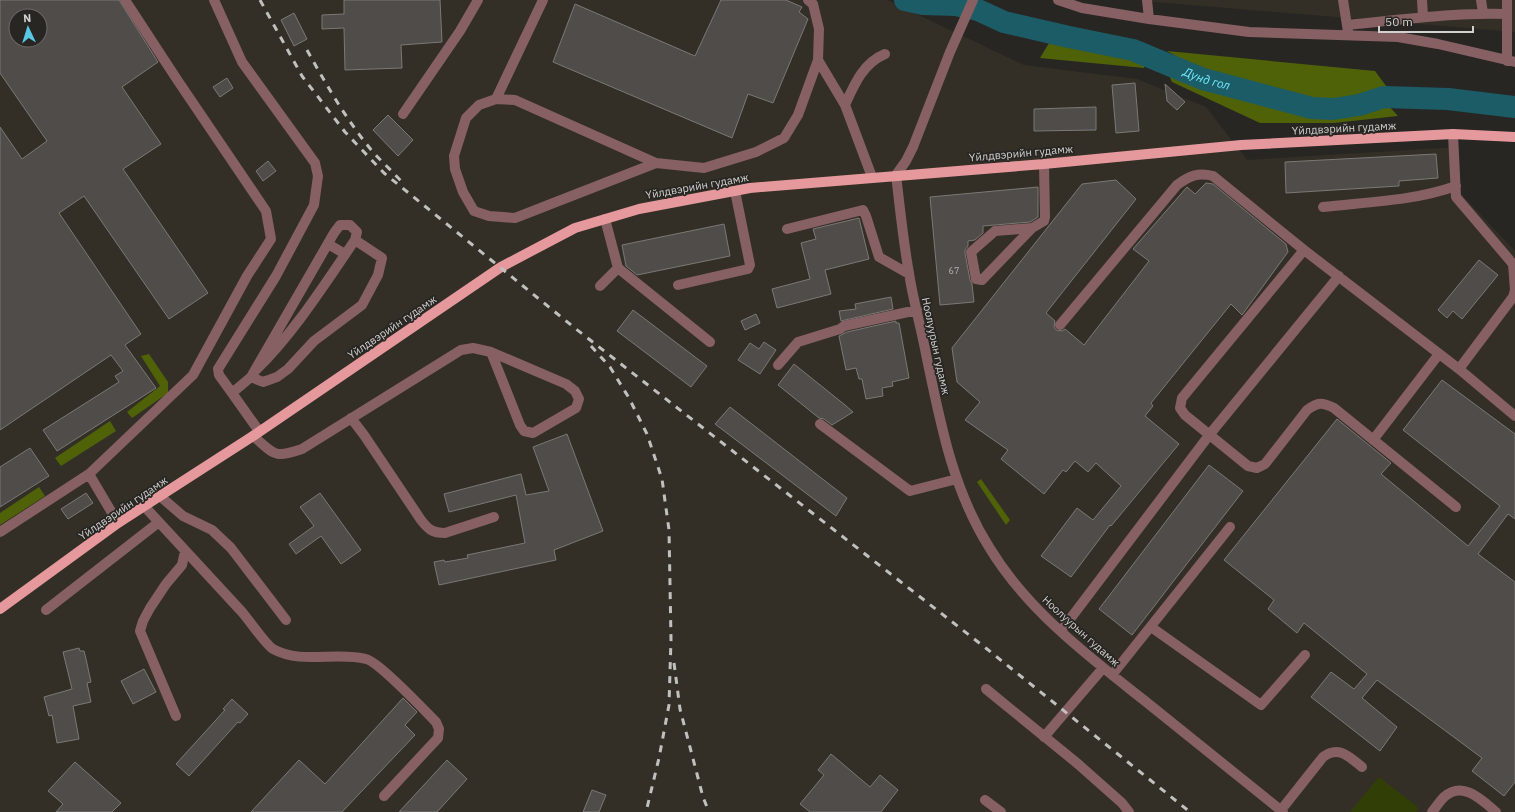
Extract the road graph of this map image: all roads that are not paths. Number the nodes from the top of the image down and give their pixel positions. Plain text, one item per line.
1 (125, 0) edge
2 (214, 0) edge
3 (478, 0) edge
4 (543, 0) edge
5 (808, 0) edge
6 (973, 0) edge
7 (1058, 0) edge
8 (1147, 0) edge
9 (1343, 0) edge
10 (1422, 0) edge
11 (1481, 0) edge
12 (1507, 0) edge
13 (1484, 13) junction
14 (1507, 14) junction
15 (1423, 17) junction
16 (1149, 20) junction
17 (1347, 25) junction
18 (1348, 36) junction
19 (885, 54) dead end
20 (818, 60) junction
21 (1511, 61) edge
22 (496, 99) junction
23 (845, 105) junction
24 (403, 114) dead end
25 (1453, 134) junction
26 (1515, 137) edge
27 (656, 163) junction
28 (1044, 164) junction
29 (896, 175) junction
30 (872, 177) junction
31 (1456, 186) junction
32 (735, 191) junction
33 (1323, 207) dead end
34 (605, 218) junction
35 (1032, 228) junction
36 (787, 229) dead end
37 (355, 240) junction
38 (328, 244) junction
39 (1304, 250) junction
40 (345, 254) junction
41 (618, 268) junction
42 (909, 274) junction
43 (1339, 276) junction
44 (678, 285) dead end
45 (600, 286) dead end
46 (917, 310) junction
47 (1060, 325) dead end
48 (710, 342) dead end
49 (491, 352) junction
50 (1439, 354) junction
51 (778, 365) dead end
52 (1459, 369) junction
53 (253, 374) junction
54 (232, 392) junction
55 (1515, 416) edge
56 (350, 418) junction
57 (820, 424) dead end
58 (256, 434) junction
59 (1210, 434) junction
60 (1373, 440) junction
61 (89, 474) junction
62 (957, 479) junction
63 (161, 497) junction
64 (145, 507) junction
65 (1456, 507) dead end
66 (494, 517) dead end
67 (159, 522) junction
68 (118, 524) junction
69 (1230, 527) dead end
70 (0, 532) edge
71 (185, 551) junction
72 (0, 609) edge
73 (46, 610) dead end
74 (286, 620) dead end
75 (1151, 626) junction
76 (1061, 631) junction
77 (1305, 655) dead end
78 (1103, 668) junction
79 (1112, 675) junction
80 (986, 689) dead end
81 (176, 716) dead end
82 (1044, 737) junction
83 (1362, 767) dead end
84 (384, 796) dead end
85 (985, 800) dead end
86 (1282, 811) edge
87 (1001, 812) edge
88 (1129, 812) edge
89 (1432, 812) edge
90 (1496, 812) edge

1 - 61 street
2 - 54 street
3 - 24 street
4 - 22 street
5 - 20 street
6 - 29 street
7 - 16 street
8 - 16 street
9 - 17 street
10 - 15 street
11 - 13 street
12 - 14 street
13 - 14 street
13 - 15 street
14 - 21 street
15 - 17 street
16 - 18 street
17 - 18 street
18 - 21 street
19 - 23 street
20 - 23 street
20 - 27 street
22 - 27 street
22 - 27 street
23 - 30 street
25 - 26 main road, Yйлдвэрийн гудамж
25 - 28 main road, Yйлдвэрийн гудамж
25 - 31 street
28 - 29 main road, Yйлдвэрийн гудамж
28 - 35 street
29 - 30 main road, Yйлдвэрийн гудамж
29 - 42 street, Ноолуурын гудамж
30 - 32 main road, Yйлдвэрийн гудамж
31 - 33 street
31 - 52 street
32 - 34 main road, Yйлдвэрийн гудамж
32 - 44 street
34 - 41 street
34 - 58 main road, Yйлдвэрийн гудамж
35 - 35 street
36 - 42 street
37 - 38 street
37 - 40 street
37 - 53 street
38 - 40 street
38 - 53 street
39 - 43 street
39 - 47 street
39 - 59 street
40 - 53 street
41 - 45 street
41 - 48 street
42 - 46 street, Ноолуурын гудамж
43 - 50 street
43 - 59 street
46 - 51 street
46 - 62 street, Ноолуурын гудамж
49 - 49 street
49 - 56 street
50 - 52 street
50 - 60 street
52 - 55 street
53 - 54 street
54 - 58 street
56 - 58 street
56 - 66 street
57 - 62 street
58 - 63 main road, Yйлдвэрийн гудамж
59 - 60 street
59 - 76 street
60 - 65 street
61 - 68 street
61 - 70 street
62 - 76 street, Ноолуурын гудамж
63 - 64 main road, Yйлдвэрийн гудамж
63 - 74 street
64 - 67 street
64 - 68 main road, Yйлдвэрийн гудамж
67 - 71 street
67 - 73 street
68 - 72 main road, Yйлдвэрийн гудамж
69 - 75 street
71 - 81 street
71 - 84 street
75 - 77 street
75 - 79 street
76 - 78 street, Ноолуурын гудамж
78 - 79 street, Ноолуурын гудамж
78 - 82 street
79 - 86 street, Ноолуурын гудамж
80 - 82 street
82 - 88 street
83 - 86 street
85 - 87 street
89 - 90 street

